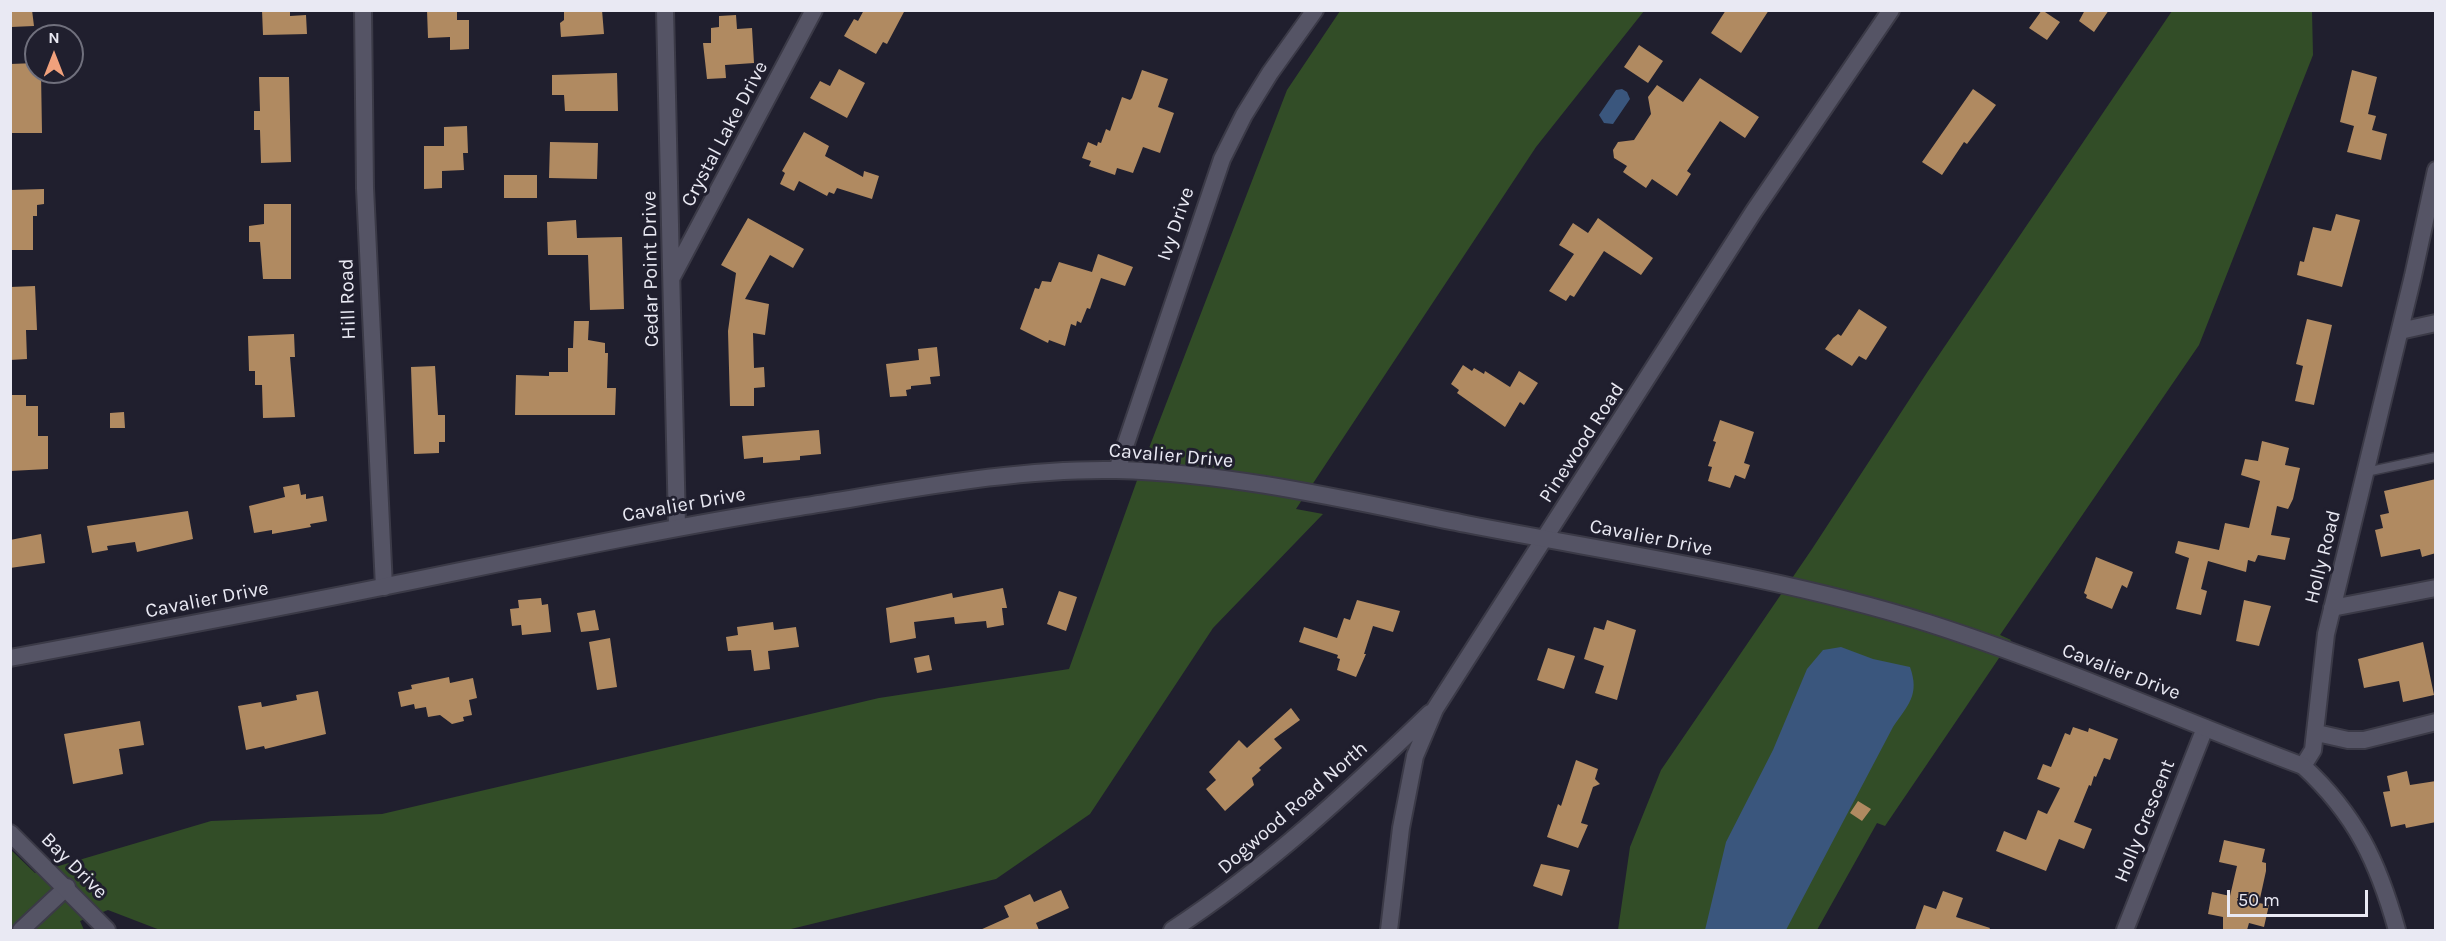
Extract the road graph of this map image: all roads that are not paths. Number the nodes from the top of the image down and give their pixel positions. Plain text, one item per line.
1 (363, 10) edge
2 (665, 10) edge
3 (814, 10) edge
4 (1315, 10) edge
5 (1891, 10) edge
6 (2436, 170) edge
7 (672, 278) junction
8 (2436, 323) edge
9 (2400, 331) junction
10 (2436, 457) edge
11 (1117, 470) junction
12 (2365, 472) junction
13 (677, 526) junction
14 (1545, 539) junction
15 (384, 586) junction
16 (2436, 588) edge
17 (2332, 608) junction
18 (10, 658) edge
19 (1435, 709) junction
20 (2436, 722) edge
21 (2205, 728) junction
22 (2317, 733) junction
23 (2303, 766) junction
24 (10, 832) edge
25 (67, 887) junction
26 (21, 930) edge
27 (107, 930) edge
28 (1172, 930) edge
29 (1389, 930) edge
30 (2125, 930) edge
31 (2397, 930) edge

1 - 15 street, Hill Road
2 - 7 street, Cedar Point Drive
3 - 7 street, Crystal Lake Drive
4 - 11 street, Ivy Drive
5 - 14 street, Pinewood Road
6 - 9 street, Holly Road
7 - 13 street, Cedar Point Drive
8 - 9 street
9 - 12 street, Holly Road
10 - 12 lane
11 - 13 street, Cavalier Drive
11 - 14 street, Cavalier Drive
12 - 17 street, Holly Road
13 - 15 street, Cavalier Drive
14 - 19 street, Pinewood Road
14 - 21 street, Cavalier Drive
15 - 18 street, Cavalier Drive
16 - 17 street
17 - 22 street, Holly Road
19 - 28 street, Dogwood Road North
19 - 29 street, Pinewood Road
20 - 22 street
21 - 23 street, Cavalier Drive
21 - 30 street, Holly Crescent
22 - 23 street, Holly Road
23 - 31 street
24 - 25 street, Bay Drive
25 - 26 street
25 - 27 street, Bay Drive

